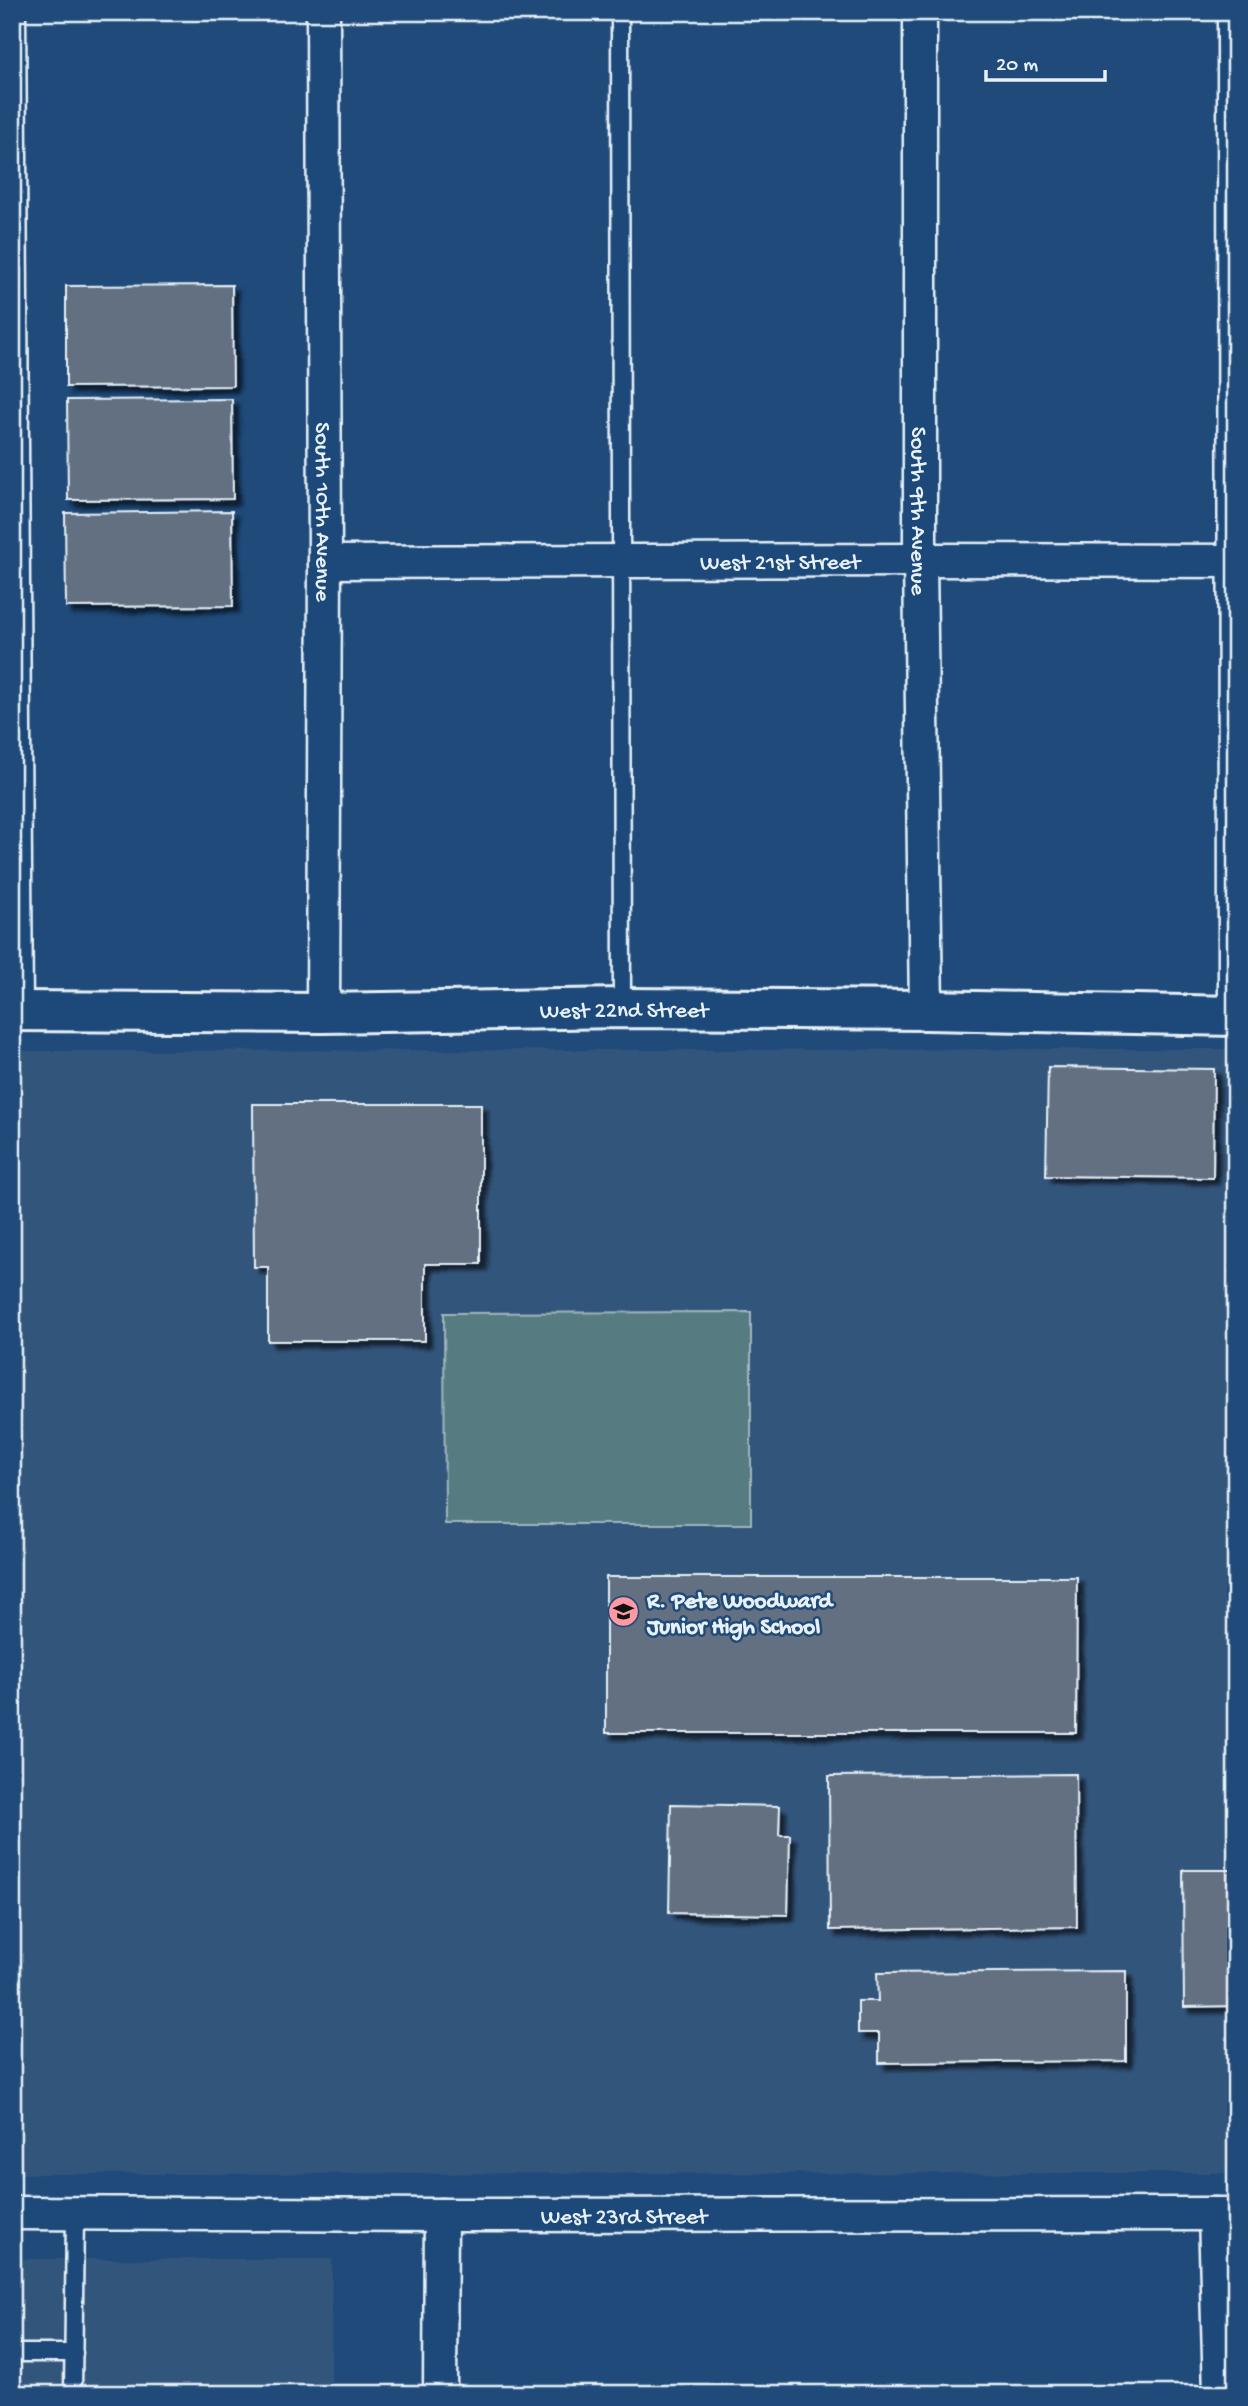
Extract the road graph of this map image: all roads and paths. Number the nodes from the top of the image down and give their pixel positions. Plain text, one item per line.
1 (17, 12) edge
2 (323, 12) edge
3 (621, 12) edge
4 (919, 12) edge
5 (1226, 12) edge
6 (920, 560) junction
7 (621, 561) junction
8 (1231, 561) edge
9 (326, 562) junction
10 (622, 1008) junction
11 (926, 1010) junction
12 (18, 1011) edge
13 (323, 1013) junction
14 (1231, 1016) edge
15 (12, 2213) edge
16 (75, 2213) junction
17 (1225, 2214) edge
18 (441, 2215) junction
19 (12, 2353) edge
20 (74, 2353) junction
21 (73, 2394) edge
22 (440, 2394) edge
23 (1220, 2394) edge

1 - 12 lane
2 - 9 street, South 10th Avenue
3 - 7 lane
4 - 6 street, South 9th Avenue
5 - 8 lane
6 - 7 street, West 21st Street
6 - 8 street, West 21st Street
6 - 11 street, South 9th Avenue
7 - 9 street, West 21st Street
7 - 10 lane
8 - 14 lane
9 - 13 street, South 10th Avenue
10 - 11 street, West 22nd Street
10 - 13 street, West 22nd Street
11 - 14 street, West 22nd Street
12 - 13 street, West 22nd Street
15 - 16 street, West 23rd Street
16 - 18 street, West 23rd Street
16 - 20 lane
17 - 18 street, West 23rd Street
17 - 23 street
18 - 22 street
19 - 20 lane
20 - 21 lane

